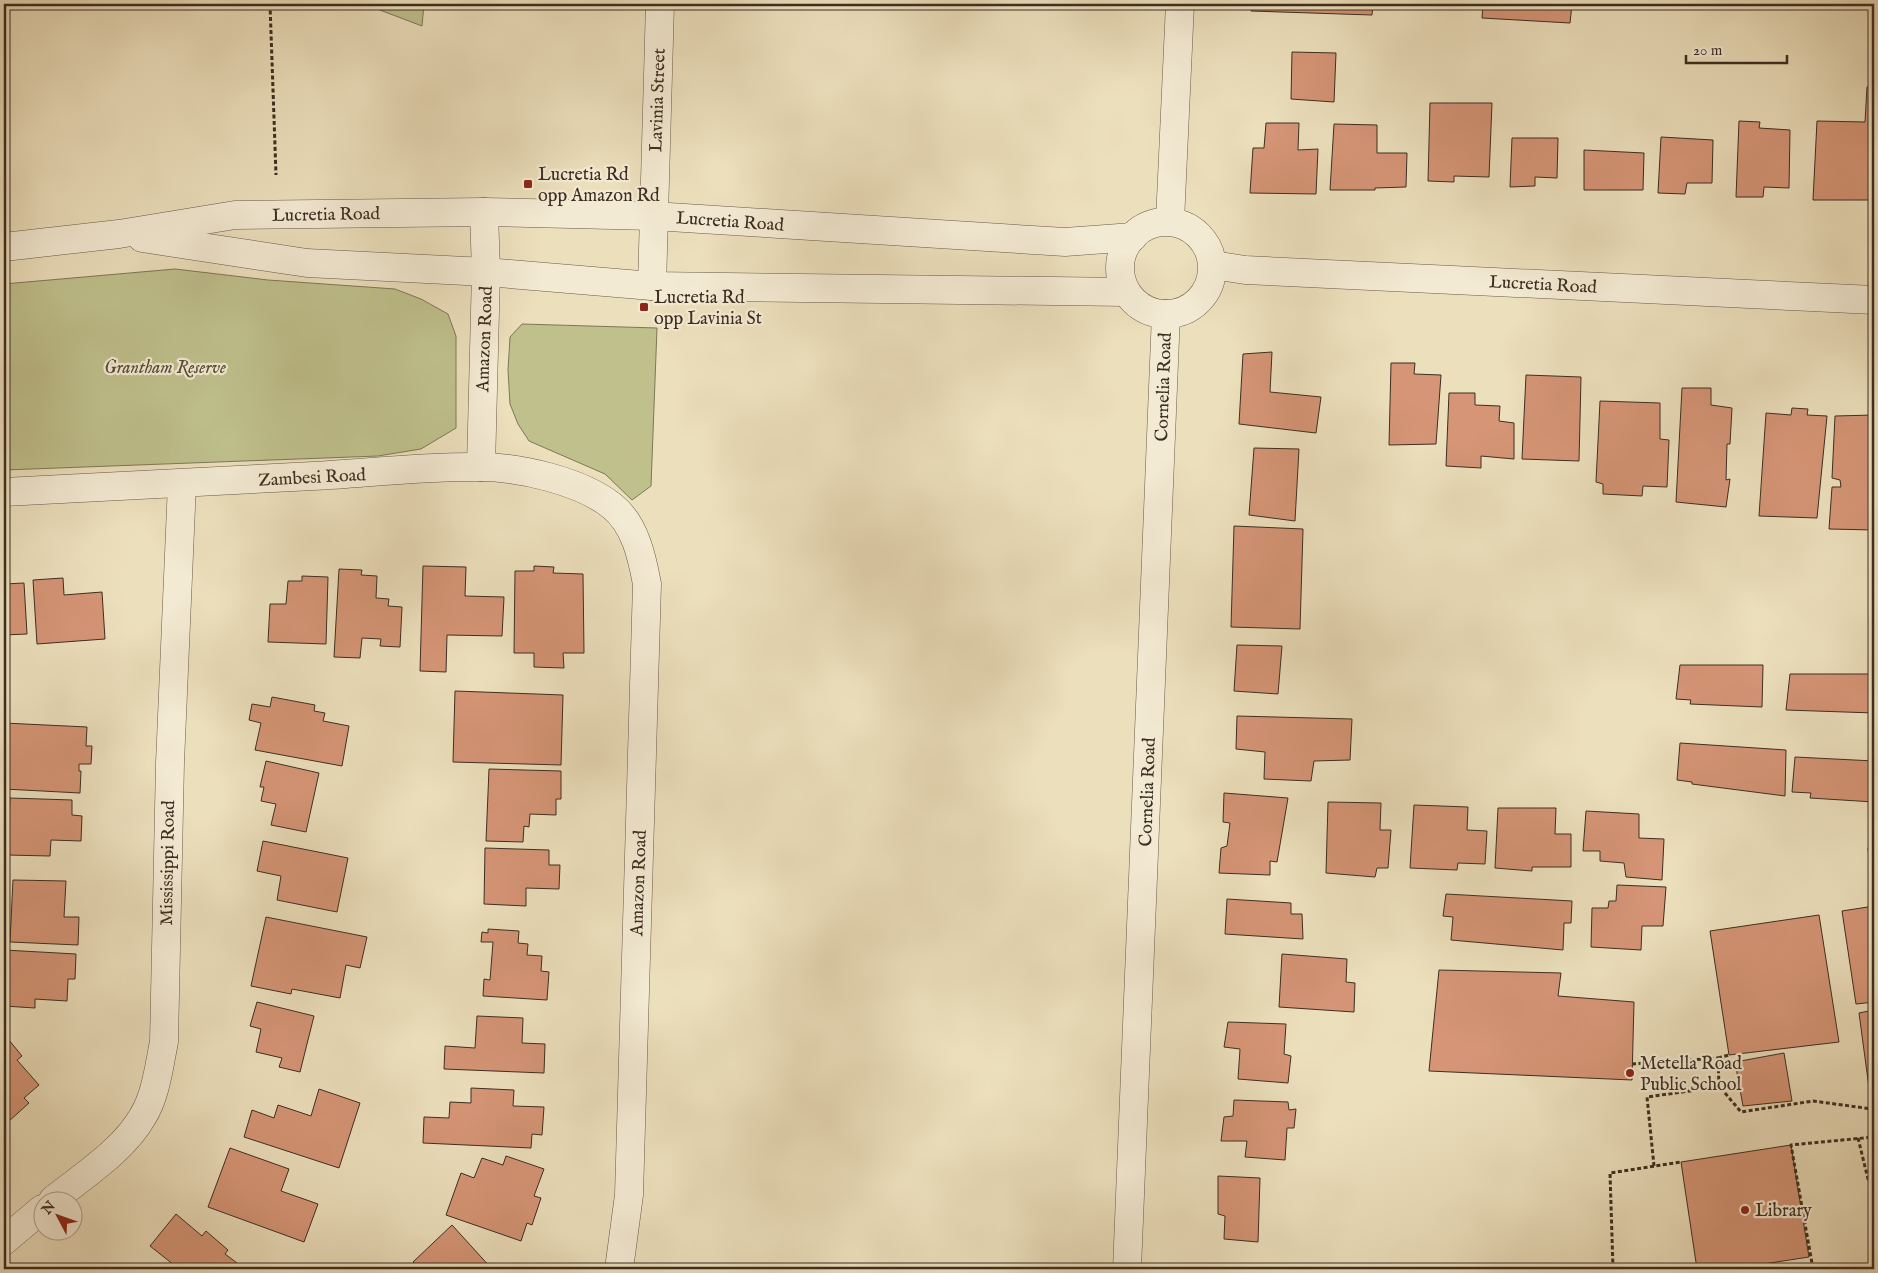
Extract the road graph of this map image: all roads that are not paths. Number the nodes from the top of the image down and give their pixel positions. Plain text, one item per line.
1 (660, 4) edge
2 (1180, 4) edge
3 (484, 212) junction
4 (653, 216) junction
5 (1170, 221) junction
6 (119, 234) junction
7 (1133, 237) junction
8 (4, 247) edge
9 (1212, 265) junction
10 (486, 272) junction
11 (652, 286) junction
12 (1126, 292) junction
13 (1874, 300) edge
14 (1166, 314) junction
15 (480, 467) junction
16 (182, 484) junction
17 (4, 492) edge
18 (612, 506) joint
19 (65, 1190) edge
20 (32, 1217) edge
21 (4, 1241) edge
22 (619, 1269) edge
23 (1127, 1269) edge

1 - 4 street, Lavinia Street
2 - 5 street
3 - 4 street, Lucretia Road
3 - 6 street, Lucretia Road
3 - 10 street, Amazon Road
4 - 7 street, Lucretia Road
4 - 11 street, Lavinia Street
5 - 7 street
5 - 9 street
6 - 8 street, Lucretia Road
6 - 10 street, Lucretia Road
7 - 12 street
9 - 13 street, Lucretia Road
9 - 14 street
10 - 11 street, Lucretia Road
10 - 15 street, Amazon Road
11 - 12 street, Lucretia Road
12 - 14 street
14 - 23 street, Cornelia Road
15 - 16 street, Zambesi Road
15 - 18 street, Zambesi Road
16 - 17 street, Zambesi Road
16 - 19 street, Mississippi Road
18 - 22 street, Amazon Road
20 - 21 street

